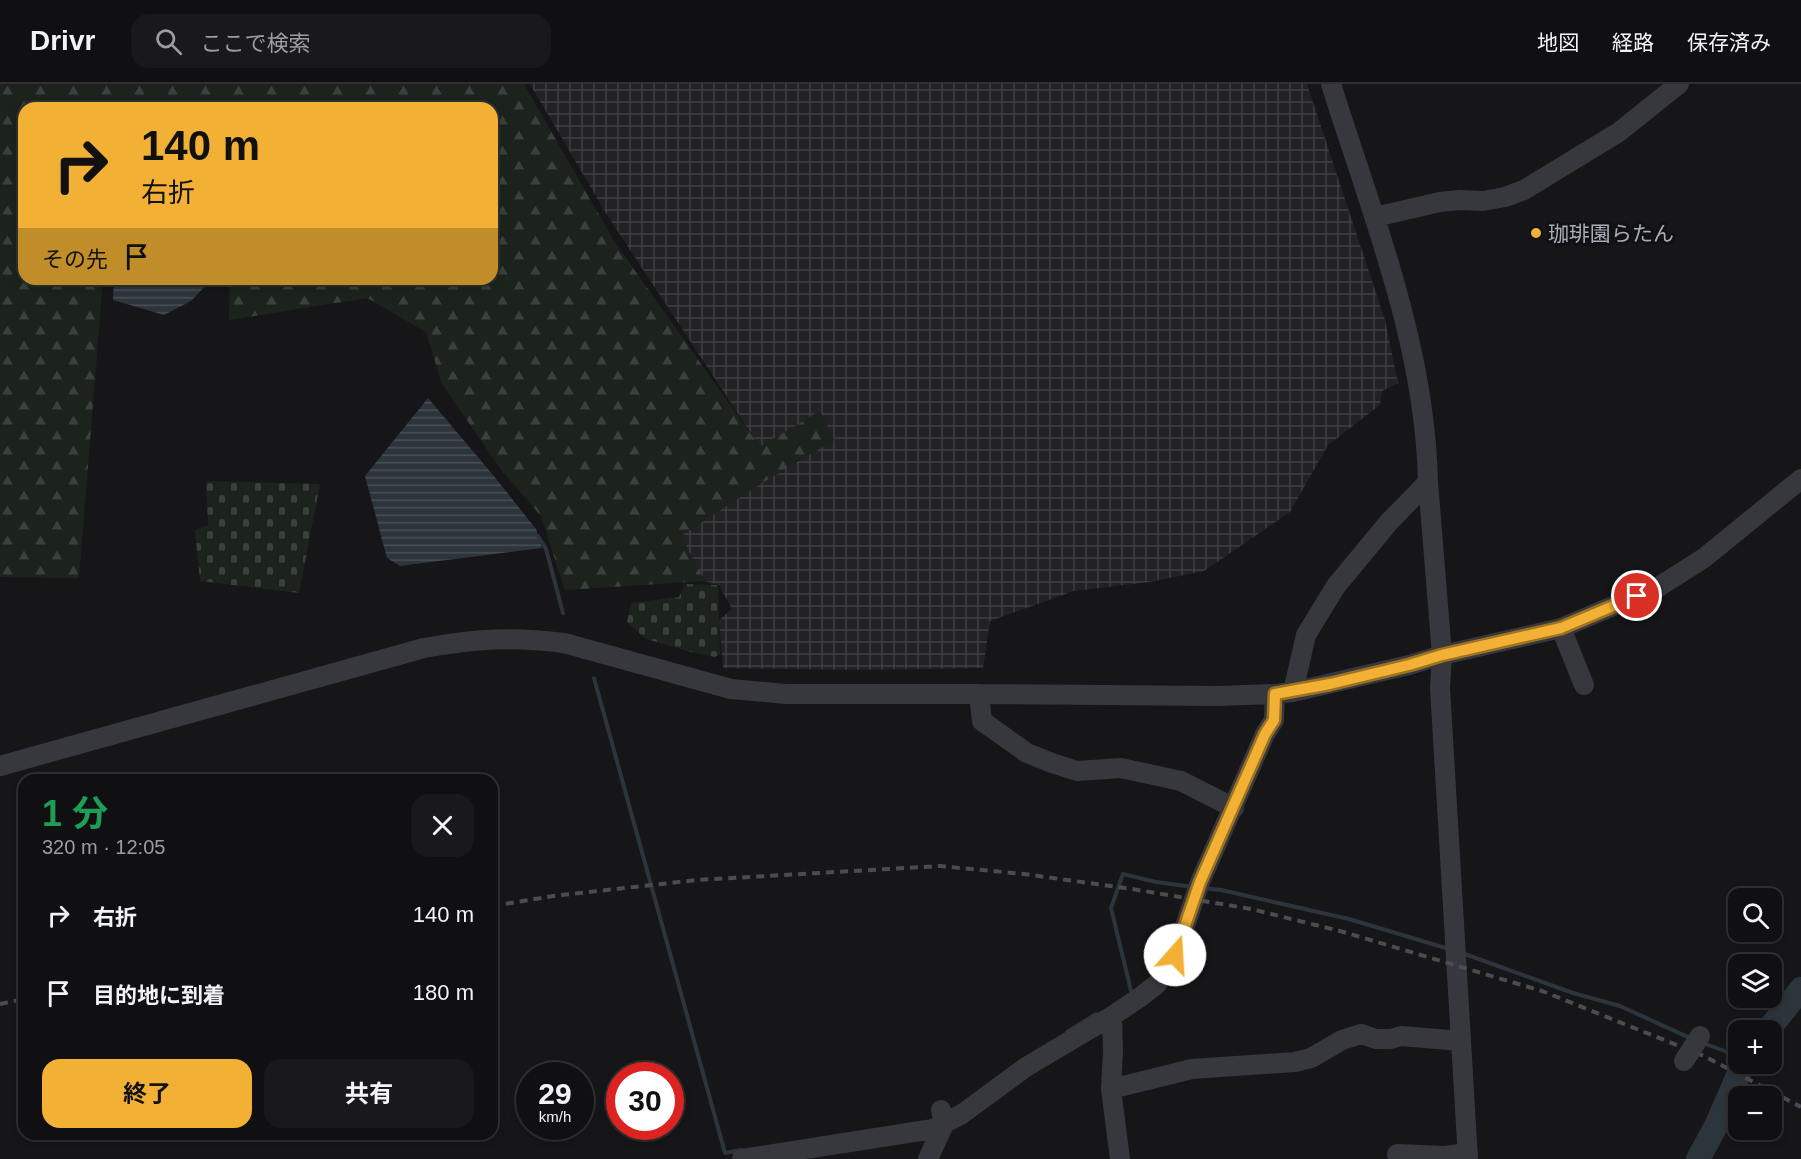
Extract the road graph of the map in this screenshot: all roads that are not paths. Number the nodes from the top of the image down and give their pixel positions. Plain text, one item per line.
1 (1331, 84) edge
2 (1679, 84) edge
3 (1375, 217) junction
4 (1801, 479) edge
5 (1428, 482) junction
6 (1561, 628) junction
7 (1442, 655) junction
8 (1584, 685) dead end
9 (1284, 693) junction
10 (980, 694) junction
11 (0, 766) edge
12 (1234, 808) junction
13 (1112, 1016) junction
14 (1700, 1036) dead end
15 (1461, 1041) junction
16 (1684, 1061) dead end
17 (1111, 1089) junction
18 (943, 1118) junction
19 (1396, 1154) dead end
20 (1468, 1156) edge
21 (1431, 1157) edge
22 (742, 1159) edge
23 (928, 1159) edge
24 (1120, 1159) edge

1 - 3 street
2 - 3 street
3 - 5 street
4 - 6 street
5 - 7 street
5 - 9 street
6 - 7 street
6 - 8 street
7 - 9 street
7 - 15 street
9 - 10 street
9 - 12 street
10 - 11 street
10 - 12 street
12 - 13 street
13 - 17 street
13 - 18 street
14 - 16 street, bridge
15 - 17 street
15 - 20 street
17 - 24 street
18 - 22 street
18 - 23 street
19 - 21 street
20 - 21 street

